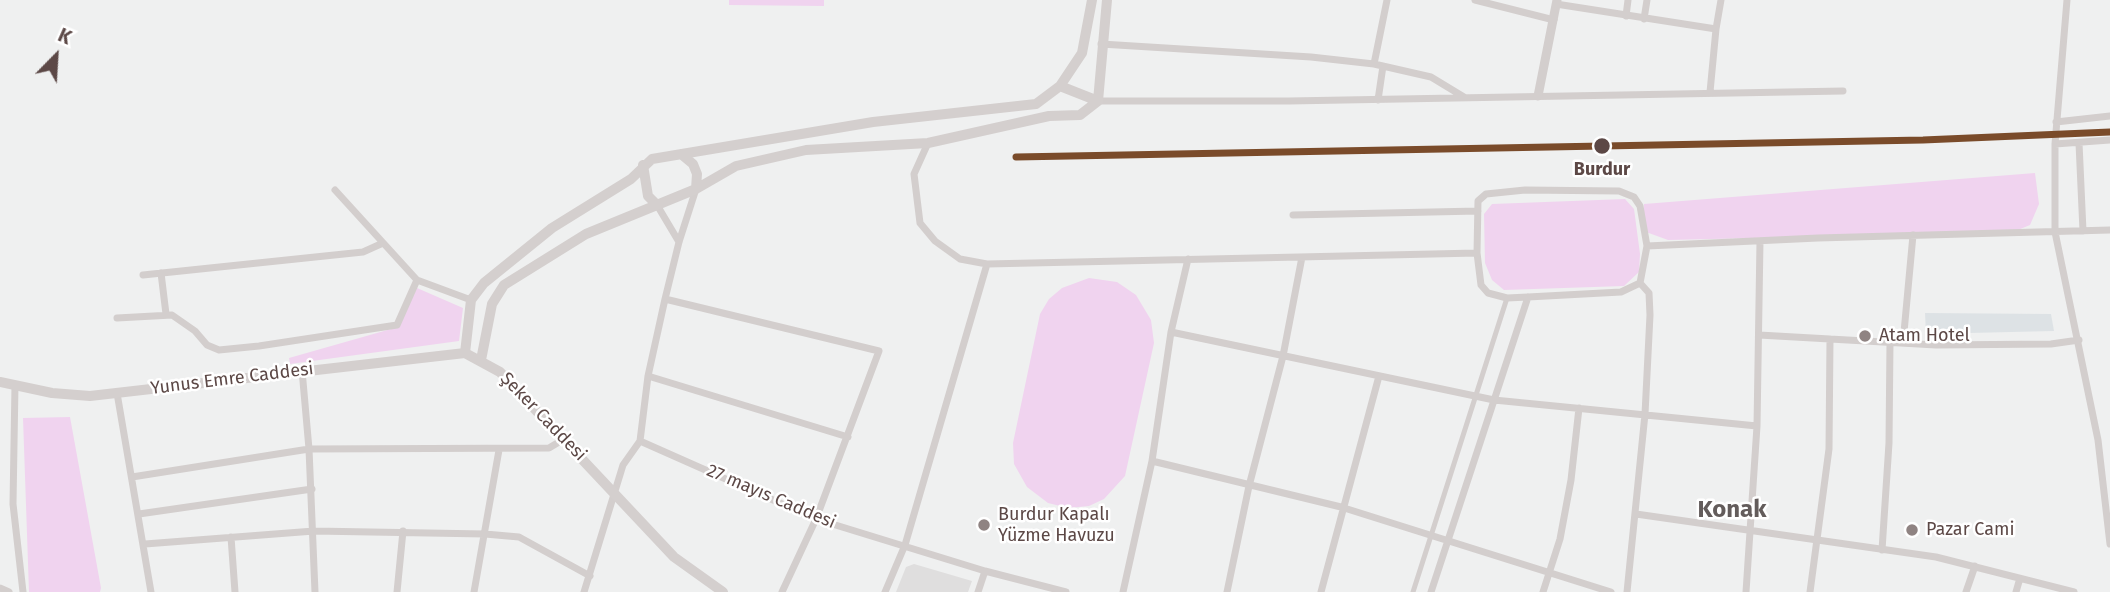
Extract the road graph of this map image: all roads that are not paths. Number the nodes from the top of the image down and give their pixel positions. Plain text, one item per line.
1 (1091, 0) edge
2 (1107, 0) edge
3 (1387, 0) edge
4 (1475, 0) edge
5 (1628, 0) edge
6 (1647, 0) edge
7 (1721, 0) edge
8 (2067, 0) edge
9 (1556, 2) edge
10 (1626, 16) junction
11 (1644, 19) junction
12 (1554, 20) junction
13 (1716, 29) junction
14 (1101, 44) junction
15 (1374, 64) junction
16 (1383, 66) junction
17 (1060, 86) junction
18 (1710, 92) junction
19 (1843, 92) dead end
20 (1538, 96) junction
21 (1465, 98) junction
22 (1378, 100) junction
23 (1098, 101) junction
24 (2110, 116) edge
25 (2056, 122) junction
26 (2110, 141) edge
27 (2079, 143) junction
28 (928, 144) junction
29 (2054, 144) junction
30 (681, 154) junction
31 (643, 165) junction
32 (696, 189) junction
33 (335, 190) dead end
34 (657, 205) junction
35 (1478, 211) junction
36 (1293, 215) dead end
37 (2110, 230) edge
38 (2083, 231) junction
39 (2056, 232) junction
40 (1913, 235) junction
41 (1760, 241) junction
42 (679, 242) junction
43 (383, 243) junction
44 (1647, 246) junction
45 (1477, 253) junction
46 (1302, 257) junction
47 (1188, 259) junction
48 (987, 264) junction
49 (161, 273) junction
50 (143, 275) dead end
51 (417, 280) junction
52 (1640, 283) junction
53 (1507, 298) junction
54 (1528, 298) junction
55 (665, 299) junction
56 (471, 300) junction
57 (166, 314) junction
58 (117, 317) dead end
59 (1171, 332) junction
60 (1759, 335) junction
61 (1830, 339) junction
62 (2078, 340) junction
63 (1890, 342) junction
64 (1903, 343) junction
65 (465, 353) junction
66 (1283, 356) junction
67 (481, 359) junction
68 (302, 370) junction
69 (648, 376) junction
70 (1379, 376) junction
71 (0, 382) edge
72 (15, 385) junction
73 (117, 393) junction
74 (1475, 397) junction
75 (1494, 400) junction
76 (1579, 408) junction
77 (1645, 414) junction
78 (1757, 426) junction
79 (848, 437) junction
80 (564, 439) junction
81 (640, 441) junction
82 (309, 449) junction
83 (499, 450) junction
84 (1152, 461) junction
85 (132, 477) junction
86 (1249, 486) junction
87 (312, 489) junction
88 (614, 490) junction
89 (1341, 507) junction
90 (139, 514) junction
91 (1636, 514) junction
92 (816, 520) junction
93 (314, 531) junction
94 (404, 531) junction
95 (1748, 532) junction
96 (485, 534) junction
97 (1432, 534) junction
98 (231, 537) junction
99 (1449, 539) junction
100 (1820, 539) junction
101 (145, 544) junction
102 (2110, 544) edge
103 (905, 545) junction
104 (1882, 550) junction
105 (1975, 566) junction
106 (985, 571) junction
107 (1549, 573) junction
108 (590, 576) junction
109 (2020, 578) junction
110 (0, 588) edge
111 (9, 592) edge
112 (23, 592) edge
113 (151, 592) edge
114 (235, 592) edge
115 (315, 592) edge
116 (397, 592) edge
117 (474, 592) edge
118 (584, 592) edge
119 (723, 592) edge
120 (782, 592) edge
121 (885, 592) edge
122 (978, 592) edge
123 (1066, 592) edge
124 (1123, 592) edge
125 (1227, 592) edge
126 (1321, 592) edge
127 (1413, 592) edge
128 (1431, 592) edge
129 (1543, 592) edge
130 (1611, 592) edge
131 (1628, 592) edge
132 (1746, 592) edge
133 (1810, 592) edge
134 (1966, 592) edge
135 (2016, 592) edge
136 (2074, 592) edge

1 - 17 main road
2 - 14 main road
3 - 15 street
4 - 12 street
5 - 10 street
6 - 11 street
7 - 13 street
8 - 25 street
9 - 10 street
9 - 12 street
10 - 11 street
11 - 13 street
12 - 20 street
13 - 18 street
14 - 15 street
14 - 23 main road
15 - 16 street
16 - 21 street
16 - 22 street
17 - 23 main road
17 - 30 main road
18 - 19 street
18 - 20 street
20 - 21 street
21 - 22 street
22 - 23 street
23 - 28 main road
24 - 25 street
25 - 29 street
26 - 27 street
27 - 29 street
27 - 38 street
28 - 32 main road
28 - 48 street
29 - 39 street
30 - 31 main road
30 - 32 main road
31 - 34 main road
31 - 56 main road
32 - 34 main road
32 - 42 street
33 - 43 street
34 - 42 street
34 - 67 main road
35 - 36 street
35 - 44 street
35 - 45 street
37 - 38 street
38 - 39 street
39 - 40 street
39 - 62 street
40 - 41 street
40 - 64 street
41 - 44 street
41 - 60 street
42 - 55 street
43 - 49 street
43 - 51 street
44 - 52 street
45 - 46 street
45 - 53 street
46 - 47 street
46 - 66 street
47 - 48 street
47 - 59 street
48 - 103 street
49 - 50 street
49 - 57 street
51 - 56 street
51 - 57 street
52 - 54 street
52 - 77 street
53 - 54 street
53 - 74 street
54 - 75 street
55 - 69 street
55 - 79 street
56 - 65 main road
57 - 58 street
59 - 66 street
59 - 84 street
60 - 61 street
60 - 78 street
61 - 63 street
61 - 100 street
62 - 64 street
62 - 102 street
63 - 64 street
63 - 104 street
65 - 67 main road, Şeker Caddesi
65 - 68 main road, Yunus Emre Caddesi
66 - 70 street
66 - 86 street
67 - 80 main road, Şeker Caddesi
68 - 73 main road, Yunus Emre Caddesi
68 - 82 street
69 - 79 street
69 - 81 street
70 - 74 street
70 - 89 street
71 - 72 main road, Yunus Emre Caddesi
72 - 73 main road, Yunus Emre Caddesi
72 - 112 street
73 - 85 street
74 - 75 street
74 - 97 street
75 - 76 street
75 - 99 street
76 - 77 street
76 - 107 street
77 - 78 street
77 - 91 street
78 - 95 street
79 - 92 street
80 - 83 street
80 - 88 main road, Şeker Caddesi
81 - 88 street
81 - 92 street, 27 mayıs Caddesi
82 - 83 street
82 - 85 street
82 - 87 street
83 - 96 street
84 - 86 street
84 - 124 street
85 - 90 street
86 - 89 street
86 - 125 street
87 - 90 street
87 - 93 street
88 - 108 street
88 - 119 main road, Şeker Caddesi
89 - 97 street
89 - 126 street
90 - 101 street
91 - 95 street
91 - 131 street
92 - 103 street, 27 mayıs Caddesi
92 - 120 street
93 - 94 street
93 - 98 street
93 - 115 street
94 - 96 street
94 - 116 street
95 - 100 street
95 - 132 street
96 - 108 street
96 - 117 street
97 - 99 street
97 - 127 street
98 - 101 street
98 - 114 street
99 - 107 street
99 - 128 street
100 - 104 street
100 - 133 street
101 - 113 street
103 - 106 street, 27 mayıs Caddesi
103 - 121 street
104 - 105 street
105 - 109 street
105 - 134 street
106 - 122 street
106 - 123 street, 27 mayıs Caddesi
107 - 129 street
107 - 130 street
108 - 118 street
109 - 135 street
109 - 136 street
110 - 111 street

